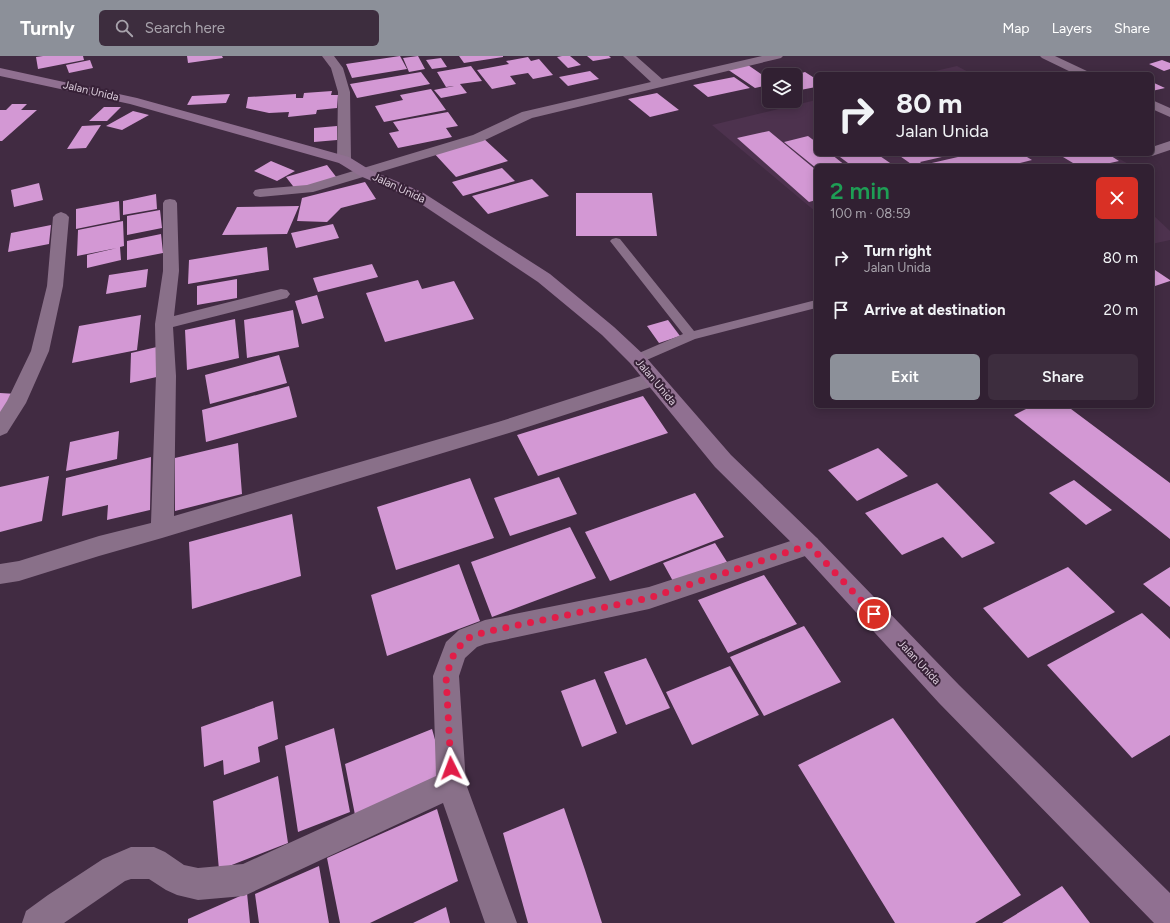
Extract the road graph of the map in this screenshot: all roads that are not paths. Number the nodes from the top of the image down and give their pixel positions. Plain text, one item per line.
1 (328, 56) edge
2 (629, 56) edge
3 (778, 56) edge
4 (1046, 56) edge
5 (0, 72) edge
6 (1081, 72) edge
7 (660, 84) junction
8 (1154, 105) edge
9 (1170, 113) edge
10 (1170, 145) edge
11 (1154, 152) edge
12 (344, 160) junction
13 (365, 173) junction
14 (260, 193) dead end
15 (170, 202) dead end
16 (61, 217) dead end
17 (616, 241) dead end
18 (281, 294) dead end
19 (814, 305) edge
20 (164, 324) junction
21 (691, 336) junction
22 (637, 359) junction
23 (653, 379) junction
24 (0, 428) edge
25 (162, 529) junction
26 (809, 545) junction
27 (0, 574) edge
28 (451, 784) junction
29 (1170, 916) edge
30 (38, 923) edge
31 (501, 923) edge

1 - 12 street
2 - 7 street
3 - 7 street
4 - 6 street
5 - 12 street, Jalan Unida
7 - 13 street
8 - 9 street
10 - 11 street
12 - 13 street, Jalan Unida
13 - 14 street
13 - 22 street, Jalan Unida
15 - 20 street
16 - 24 street
17 - 21 lane
18 - 20 street
19 - 21 lane
20 - 25 street
21 - 22 lane
22 - 23 street, Jalan Unida
23 - 25 street
23 - 26 street, Jalan Unida
25 - 27 street
26 - 28 street
26 - 29 street, Jalan Unida
28 - 30 street
28 - 31 street

